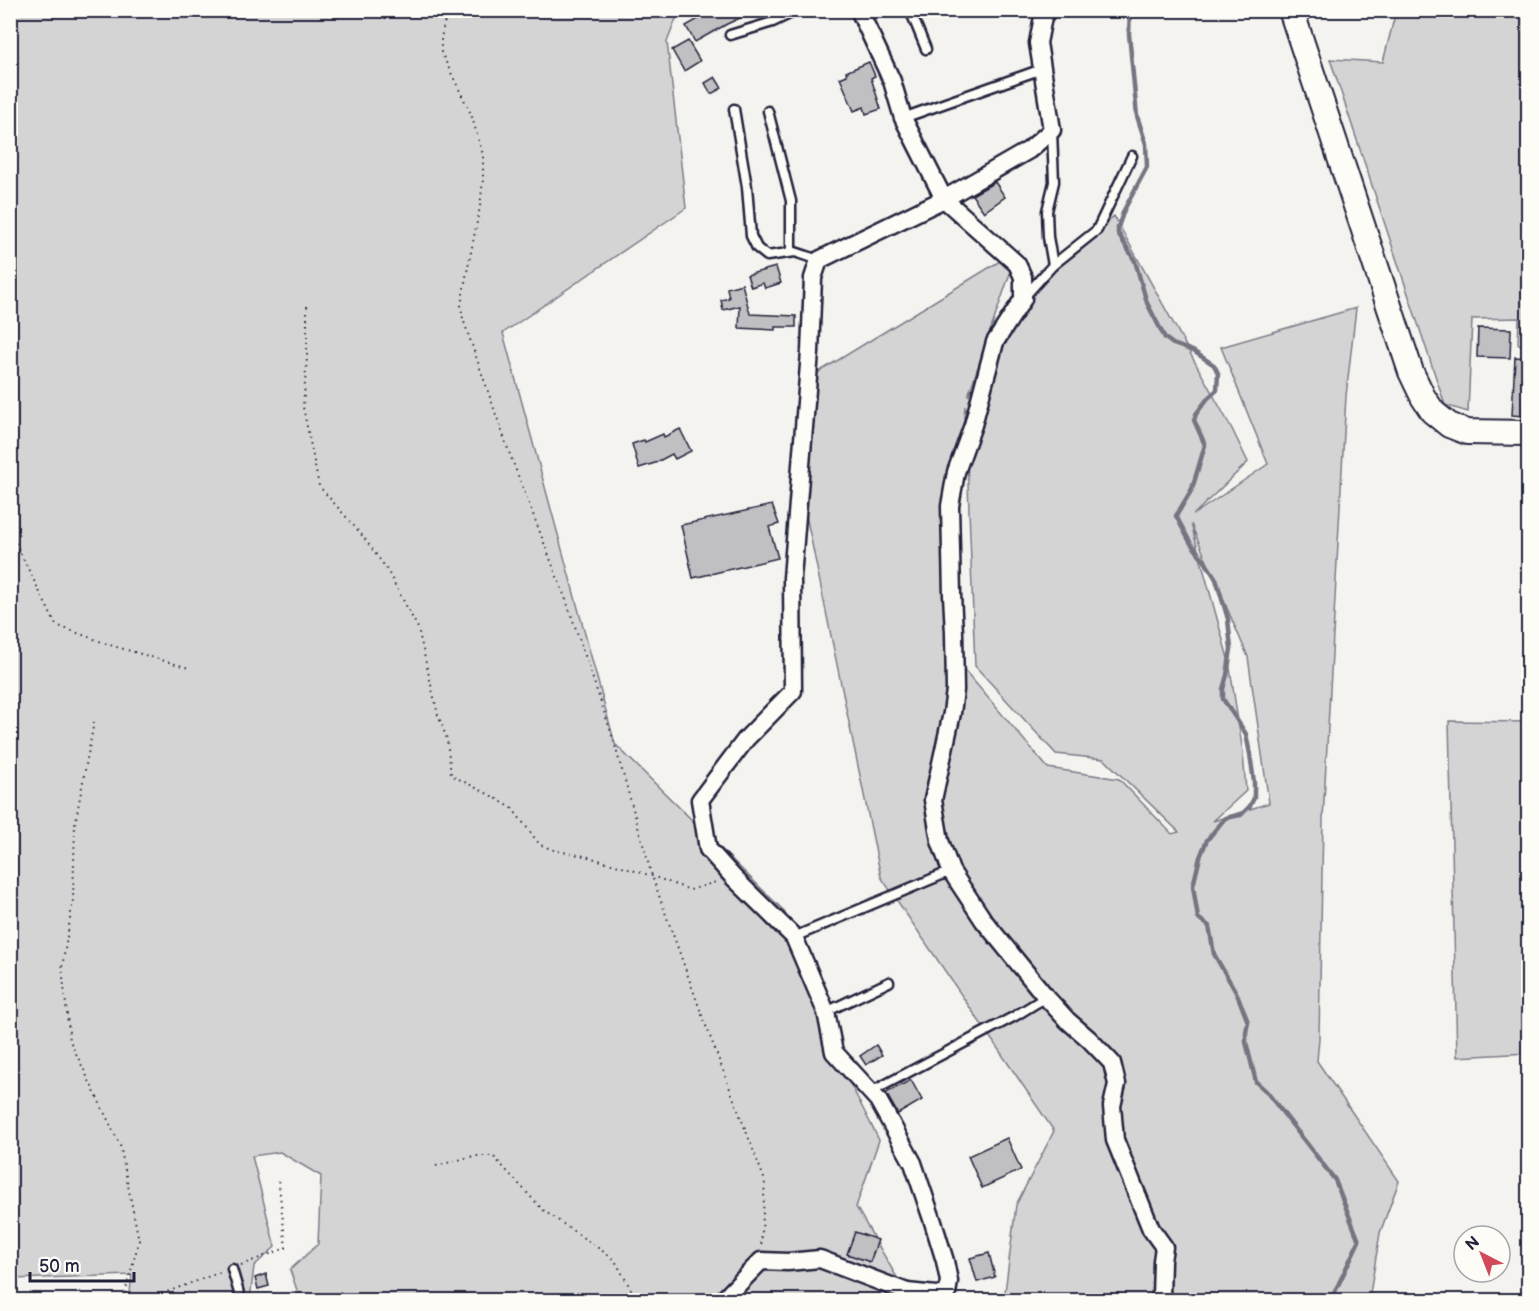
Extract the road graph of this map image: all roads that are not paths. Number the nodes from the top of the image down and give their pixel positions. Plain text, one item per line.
1 (798, 10) edge
2 (859, 10) edge
3 (910, 10) edge
4 (1291, 10) edge
5 (1044, 13) edge
6 (730, 35) dead end
7 (926, 49) dead end
8 (1042, 69) junction
9 (734, 109) dead end
10 (768, 111) dead end
11 (903, 118) junction
12 (1052, 130) junction
13 (1132, 156) dead end
14 (944, 199) junction
15 (790, 252) junction
16 (819, 260) junction
17 (1053, 265) junction
18 (1023, 299) junction
19 (1528, 433) edge
20 (951, 870) junction
21 (794, 937) junction
22 (890, 982) dead end
23 (1046, 997) junction
24 (826, 1012) junction
25 (870, 1092) junction
26 (232, 1269) road end
27 (908, 1296) edge
28 (946, 1298) edge
29 (241, 1300) edge
30 (723, 1300) edge
31 (1163, 1300) edge

1 - 6 lane
2 - 11 street
3 - 7 lane
4 - 19 street
5 - 8 street
8 - 11 lane
8 - 12 street
9 - 15 lane
10 - 15 lane
11 - 14 street
12 - 14 street
12 - 17 lane
13 - 17 lane
14 - 16 street
14 - 18 street
15 - 16 lane
16 - 21 street
17 - 18 lane
18 - 20 street
20 - 21 lane
20 - 23 street
21 - 24 street
22 - 24 lane
23 - 25 lane
23 - 31 street
24 - 25 street
25 - 28 street
26 - 29 lane
27 - 28 street
27 - 30 street

